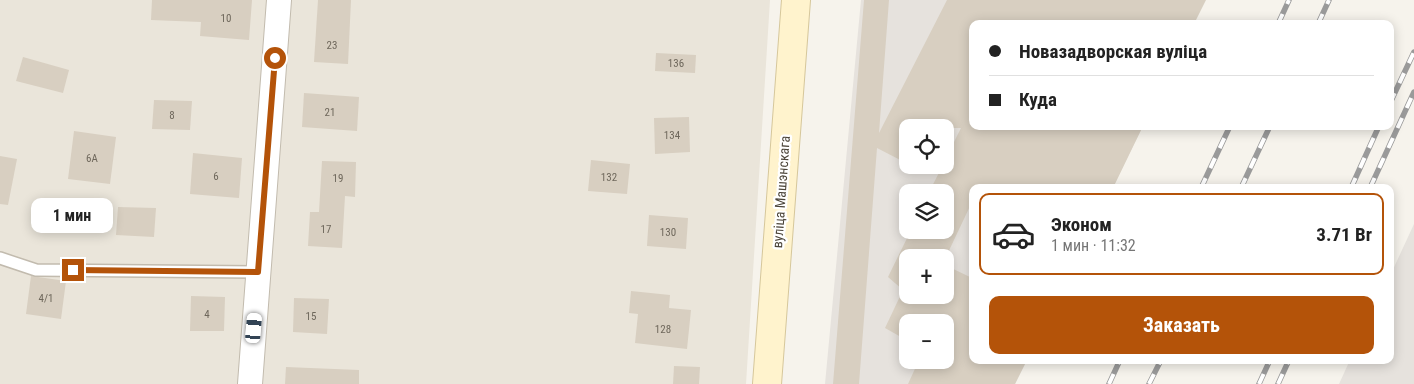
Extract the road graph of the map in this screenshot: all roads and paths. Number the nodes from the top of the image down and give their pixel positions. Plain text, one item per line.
1 (279, 0) edge
2 (796, 0) edge
3 (0, 258) edge
4 (258, 272) junction
5 (250, 384) edge
6 (767, 384) edge

1 - 4 street
2 - 6 main road, вуліца Машэнскага
3 - 4 lane
4 - 5 street

